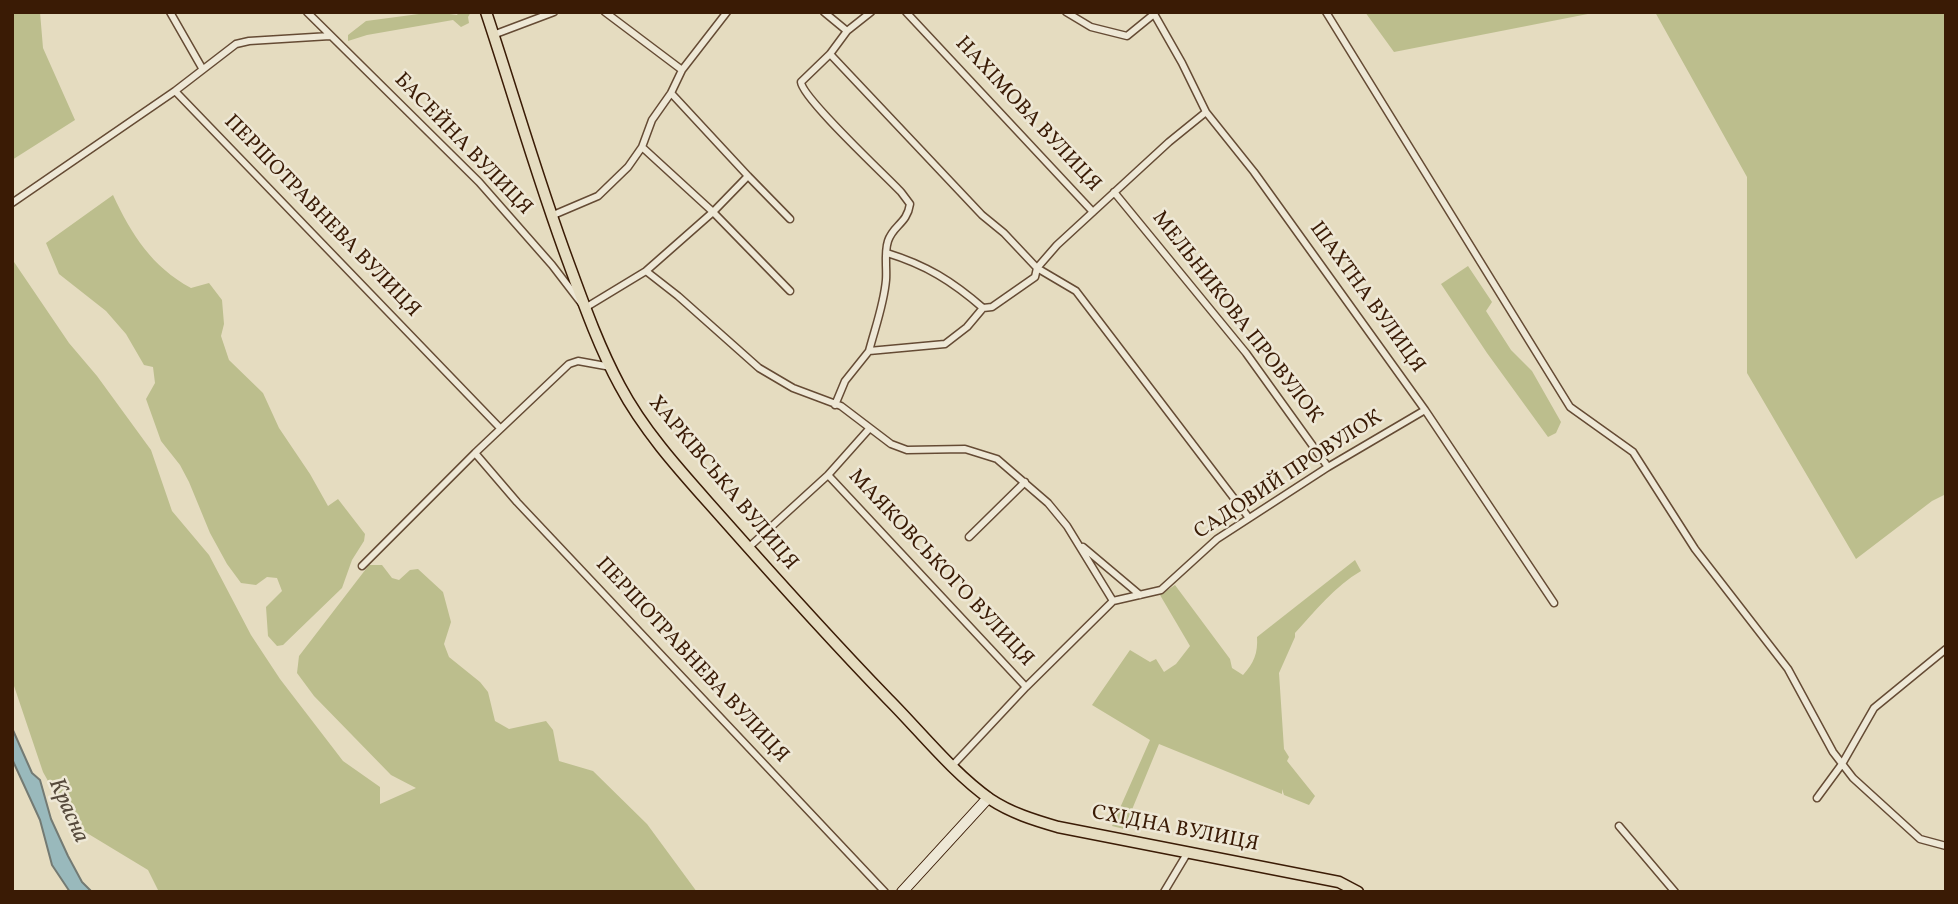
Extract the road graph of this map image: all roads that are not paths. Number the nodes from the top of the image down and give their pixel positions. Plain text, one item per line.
1 (170, 12) edge
2 (307, 12) edge
3 (486, 12) edge
4 (554, 12) edge
5 (605, 12) edge
6 (727, 12) edge
7 (824, 12) edge
8 (871, 12) edge
9 (906, 12) edge
10 (1066, 12) edge
11 (1326, 12) edge
12 (1154, 13) edge
13 (847, 31) junction
14 (493, 35) junction
15 (330, 36) junction
16 (831, 54) junction
17 (202, 68) junction
18 (682, 70) junction
19 (175, 91) junction
20 (671, 93) junction
21 (1206, 112) junction
22 (642, 147) junction
23 (748, 176) junction
24 (1114, 192) junction
25 (12, 203) edge
26 (713, 212) junction
27 (1093, 212) junction
28 (551, 216) junction
29 (790, 219) dead end
30 (887, 253) junction
31 (1037, 268) junction
32 (646, 271) junction
33 (790, 291) dead end
34 (983, 307) junction
35 (585, 308) junction
36 (869, 351) junction
37 (611, 367) junction
38 (835, 405) junction
39 (1425, 411) junction
40 (500, 428) junction
41 (869, 429) junction
42 (475, 453) junction
43 (1328, 467) junction
44 (828, 475) junction
45 (1025, 482) junction
46 (1249, 518) junction
47 (968, 537) dead end
48 (1078, 543) junction
49 (748, 548) junction
50 (362, 566) dead end
51 (1140, 595) junction
52 (1113, 601) junction
53 (1553, 603) dead end
54 (1946, 649) edge
55 (1026, 687) junction
56 (1842, 764) junction
57 (953, 765) junction
58 (988, 798) junction
59 (1817, 799) dead end
60 (1619, 826) dead end
61 (1946, 846) edge
62 (1188, 852) junction
63 (885, 892) edge
64 (902, 892) edge
65 (1164, 892) edge
66 (1358, 892) edge
67 (1675, 892) edge

1 - 17 street
2 - 15 street, БАСЕЙНА ВУЛИЦЯ
3 - 14 main road, ХАРКІВСЬКА ВУЛИЦЯ
4 - 14 street
5 - 18 street
6 - 18 street
7 - 13 street
8 - 13 street
9 - 27 street, НАХІМОВА ВУЛИЦЯ
10 - 12 street
11 - 56 street
12 - 21 street, ШАХТНА ВУЛИЦЯ
13 - 16 street
14 - 28 main road, ХАРКІВСЬКА ВУЛИЦЯ
15 - 17 street
15 - 35 street, БАСЕЙНА ВУЛИЦЯ
16 - 30 street
16 - 31 street
17 - 19 street
18 - 20 street
19 - 25 street
19 - 40 street, ПЕРШОТРАВНЕВА ВУЛИЦЯ
20 - 22 street
20 - 23 street
21 - 24 street
21 - 39 street, ШАХТНА ВУЛИЦЯ
22 - 26 street
22 - 28 street
23 - 26 street
23 - 29 street
24 - 27 street
24 - 43 street, МЕЛЬНИКОВА ПРОВУЛОК
26 - 32 street
26 - 33 street
27 - 31 street
28 - 35 main road, ХАРКІВСЬКА ВУЛИЦЯ
30 - 34 street
30 - 36 street
31 - 34 street
31 - 46 street
32 - 35 street
32 - 38 street
34 - 36 street
35 - 37 main road, ХАРКІВСЬКА ВУЛИЦЯ
36 - 38 street
37 - 40 street
37 - 49 main road, ХАРКІВСЬКА ВУЛИЦЯ
38 - 41 street
39 - 43 street, САДОВИЙ ПРОВУЛОК
39 - 53 street, ШАХТНА ВУЛИЦЯ
40 - 42 street
41 - 44 street
41 - 45 street
42 - 50 street
42 - 63 street, ПЕРШОТРАВНЕВА ВУЛИЦЯ
43 - 46 street, САДОВИЙ ПРОВУЛОК
44 - 49 street
44 - 55 street, МАЯКОВСЬКОГО ВУЛИЦЯ
45 - 47 street
45 - 48 street
46 - 51 street, САДОВИЙ ПРОВУЛОК
48 - 51 street
48 - 52 street
49 - 57 main road, ХАРКІВСЬКА ВУЛИЦЯ
51 - 52 street, САДОВИЙ ПРОВУЛОК
52 - 55 street
54 - 56 street
55 - 57 street
56 - 59 street
56 - 61 street
57 - 58 main road, ХАРКІВСЬКА ВУЛИЦЯ
58 - 62 main road, СХІДНА ВУЛИЦЯ
58 - 64 street
60 - 67 street
62 - 65 street
62 - 66 main road, СХІДНА ВУЛИЦЯ

